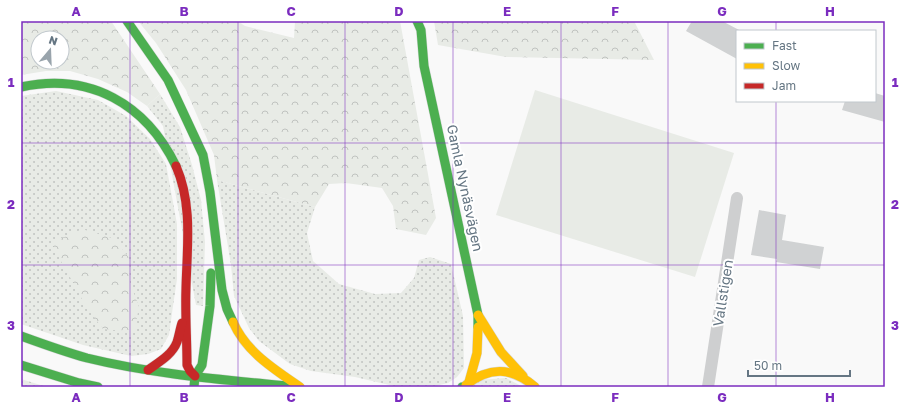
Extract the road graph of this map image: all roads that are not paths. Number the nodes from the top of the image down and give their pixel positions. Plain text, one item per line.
1 (127, 21) edge
2 (412, 23) edge
3 (413, 38) dead end
4 (424, 66) junction
5 (21, 87) edge
6 (737, 198) dead end
7 (213, 220) junction
8 (186, 306) junction
9 (478, 315) junction
10 (21, 336) edge
11 (21, 364) edge
12 (148, 370) junction
13 (195, 376) junction
14 (524, 378) junction
15 (465, 386) edge
16 (98, 387) edge
17 (194, 387) edge
18 (300, 387) edge
19 (303, 387) edge
20 (535, 387) edge
21 (708, 387) edge

1 - 7 main road
2 - 4 main road, Gamla Nynäsvägen
3 - 4 main road, Gamla Nynäsvägen
4 - 9 main road, Gamla Nynäsvägen
5 - 8 main road
6 - 21 street, Vallstigen
7 - 13 main road
7 - 18 main road
8 - 12 main road
8 - 13 main road
9 - 14 main road, Gamla Nynäsvägen
9 - 15 main road, Gamla Nynäsvägen
10 - 12 main road
11 - 16 main road
12 - 13 main road
13 - 17 main road
13 - 18 main road
14 - 15 main road
14 - 20 main road
18 - 19 main road

